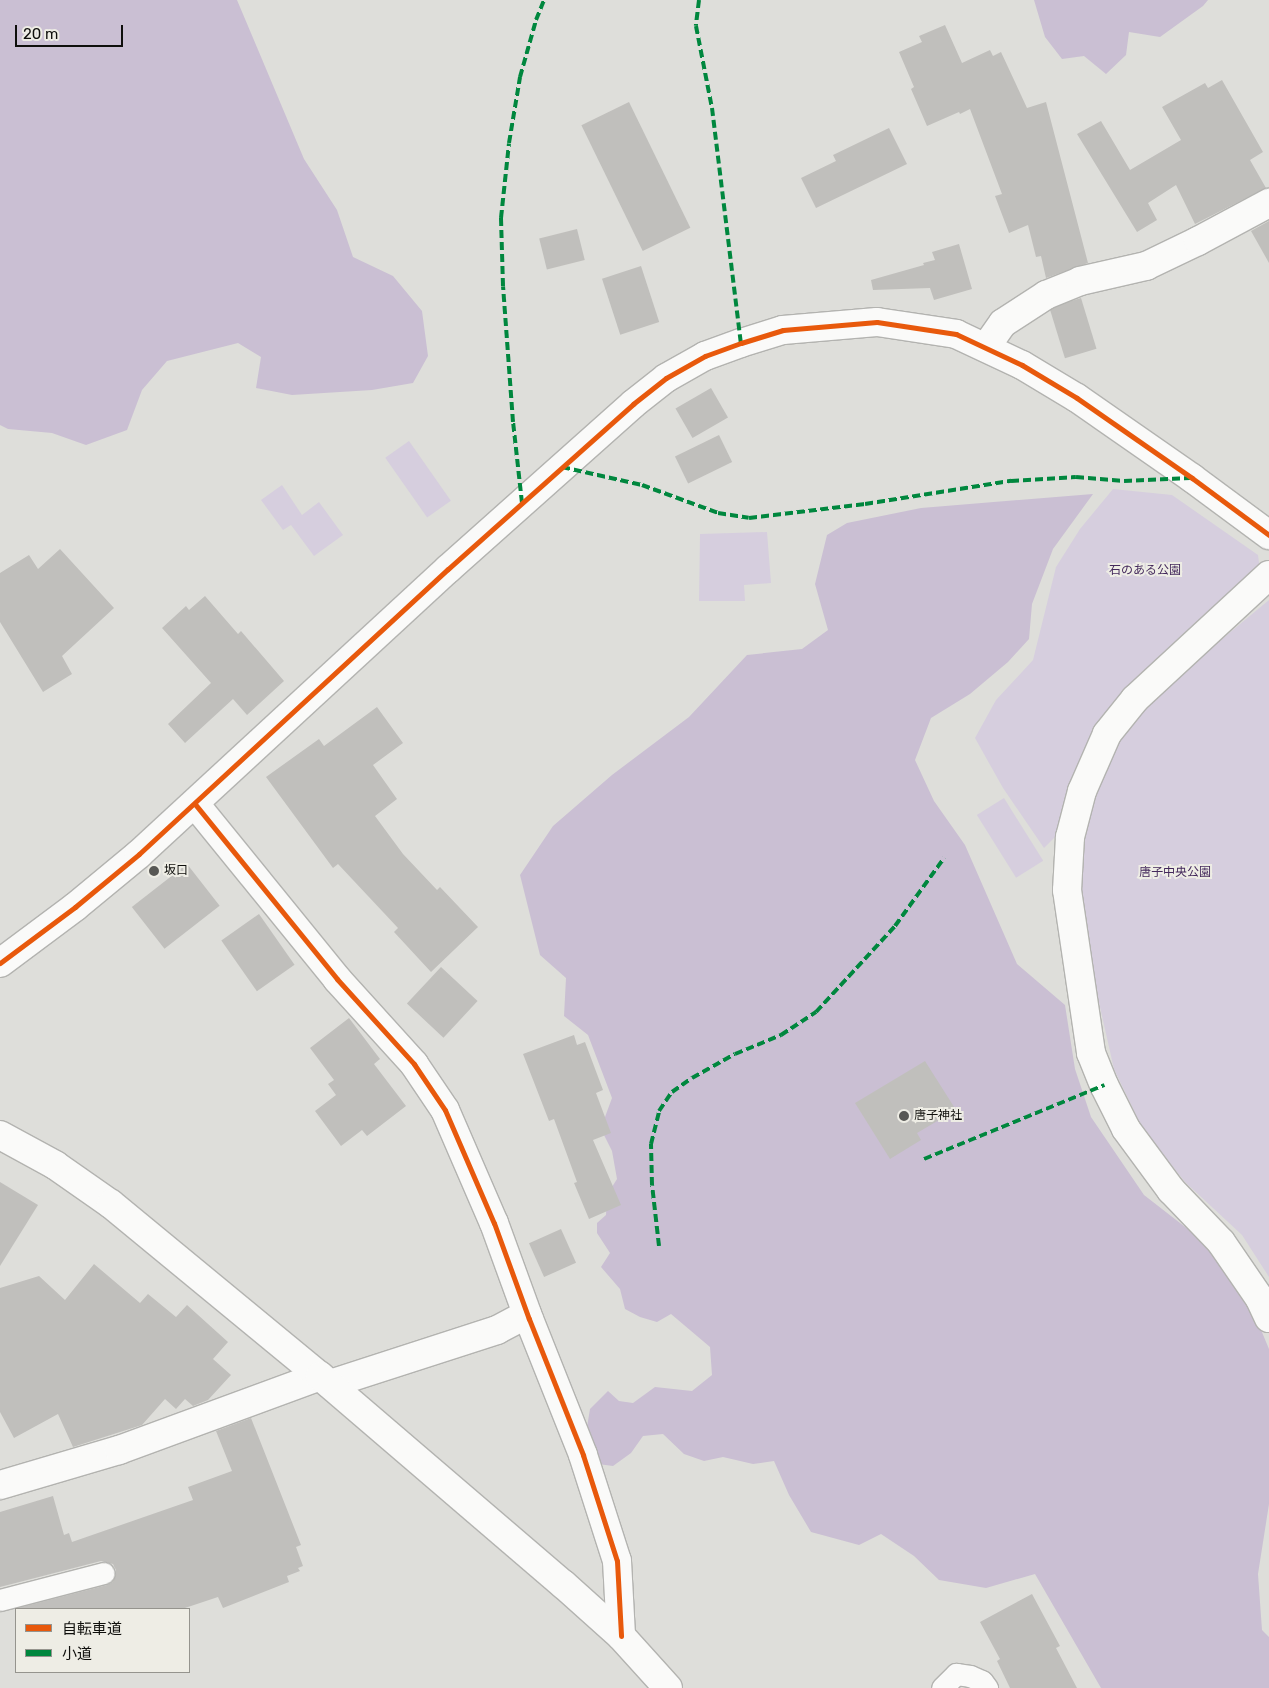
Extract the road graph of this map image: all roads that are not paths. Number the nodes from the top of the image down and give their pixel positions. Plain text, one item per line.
1 (1269, 202) edge
2 (986, 347) junction
3 (1269, 535) edge
4 (1269, 575) edge
5 (195, 804) junction
6 (0, 963) edge
7 (0, 1135) edge
8 (527, 1314) junction
9 (1269, 1318) edge
10 (325, 1380) junction
11 (0, 1485) edge
12 (104, 1573) dead end
13 (0, 1600) edge
14 (621, 1636) junction
15 (668, 1688) edge
16 (942, 1688) edge
17 (987, 1688) edge

1 - 2 street
2 - 3 street
2 - 5 street
4 - 9 street
5 - 6 street
5 - 8 street
7 - 10 street
8 - 10 street
8 - 14 street
10 - 11 street
10 - 14 street
12 - 13 lane
14 - 15 street
16 - 17 lane

